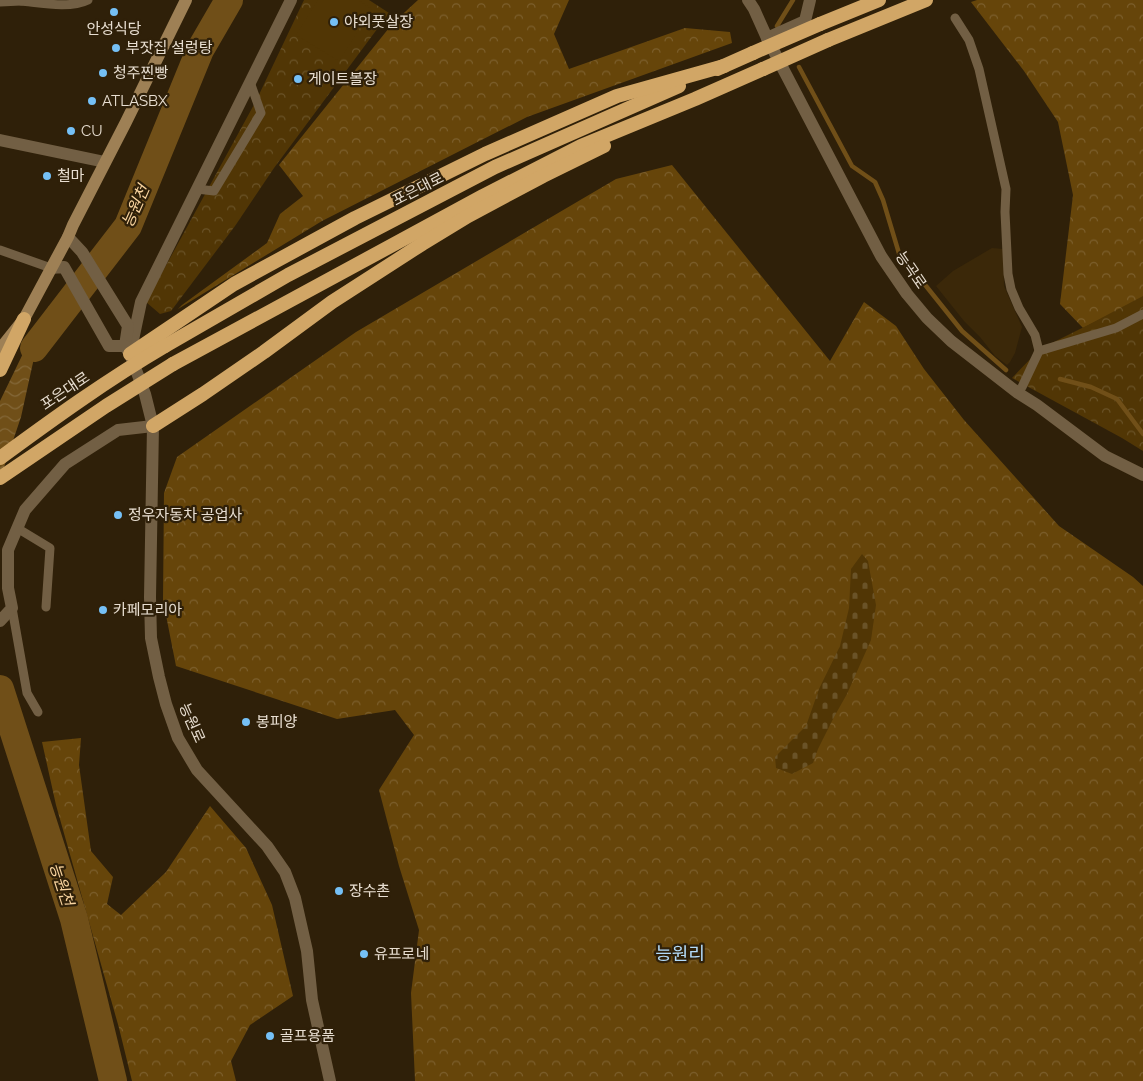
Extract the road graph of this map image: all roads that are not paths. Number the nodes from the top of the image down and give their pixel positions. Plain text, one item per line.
1 (88, 0) edge
2 (186, 0) edge
3 (291, 0) edge
4 (748, 0) edge
5 (810, 0) edge
6 (879, 0) edge
7 (926, 0) edge
8 (21, 1) edge
9 (0, 2) edge
10 (955, 18) dead end
11 (767, 38) junction
12 (724, 66) junction
13 (250, 82) junction
14 (695, 99) junction
15 (0, 140) edge
16 (105, 162) junction
17 (197, 189) junction
18 (68, 237) junction
19 (0, 250) edge
20 (51, 268) junction
21 (1143, 314) edge
22 (24, 319) junction
23 (0, 349) edge
24 (128, 350) junction
25 (1039, 351) junction
26 (0, 370) edge
27 (1018, 393) junction
28 (153, 426) junction
29 (0, 458) edge
30 (1143, 475) edge
31 (0, 478) edge
32 (17, 528) junction
33 (46, 607) dead end
34 (11, 608) junction
35 (0, 621) edge
36 (38, 712) dead end
37 (330, 1081) edge

1 - 8 lane
2 - 16 main road
3 - 13 street
4 - 11 street, 능곡로
5 - 11 street
6 - 12 highway, 포은대로, bridge
7 - 14 highway, bridge
8 - 9 lane
10 - 25 lane
11 - 27 street, 능곡로
12 - 24 highway
12 - 29 highway, 포은대로, bridge
13 - 17 street
13 - 17 lane
14 - 28 highway
14 - 31 highway, bridge
15 - 16 street
16 - 18 main road
17 - 24 street
18 - 20 main road
18 - 24 street, 능원로
19 - 20 lane
20 - 22 main road
20 - 24 street
21 - 25 lane
22 - 23 main road
22 - 26 highway
24 - 28 street, 능원로
25 - 27 lane
27 - 30 street, 능곡로
28 - 32 street
28 - 37 street, 능원로
32 - 33 lane
32 - 34 street
34 - 35 street
34 - 36 lane

